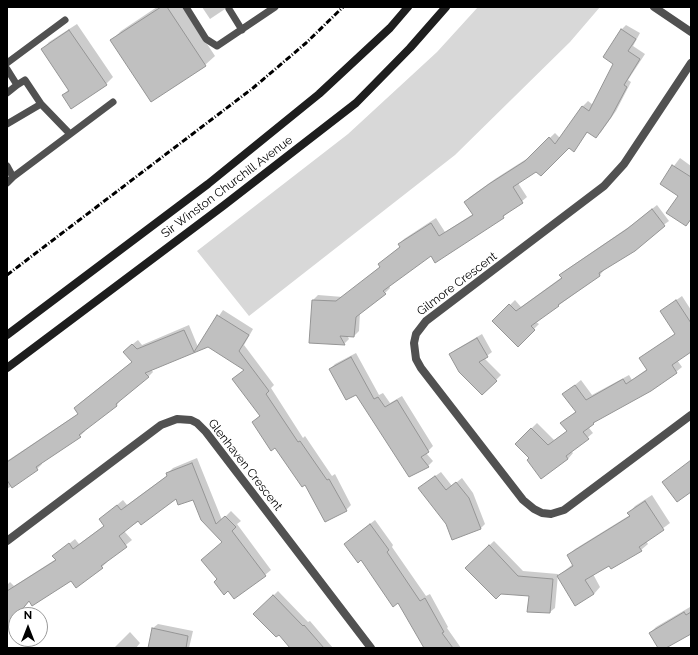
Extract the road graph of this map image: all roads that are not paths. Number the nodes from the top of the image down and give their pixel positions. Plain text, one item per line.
1 (186, 7) edge
2 (275, 7) edge
3 (408, 7) edge
4 (446, 7) edge
5 (654, 7) edge
6 (229, 8) dead end
7 (65, 20) dead end
8 (242, 30) junction
9 (691, 32) edge
10 (7, 63) edge
11 (691, 63) edge
12 (7, 69) edge
13 (17, 85) junction
14 (7, 93) edge
15 (112, 102) dead end
16 (41, 104) junction
17 (7, 124) edge
18 (70, 134) junction
19 (7, 166) edge
20 (13, 177) junction
21 (7, 183) edge
22 (7, 335) edge
23 (7, 368) edge
24 (691, 414) edge
25 (7, 541) edge
26 (371, 648) edge

1 - 8 lane
2 - 8 lane
3 - 22 main road, Sir Winston Churchill Avenue
4 - 23 main road, Sir Winston Churchill Avenue
5 - 9 street
6 - 8 lane
7 - 10 lane
11 - 24 street, Gilmore Crescent
12 - 13 lane
13 - 14 lane
13 - 16 lane
15 - 18 lane
16 - 17 lane
16 - 18 lane
18 - 20 lane
19 - 20 lane
20 - 21 lane
25 - 26 street, Glenhaven Crescent

